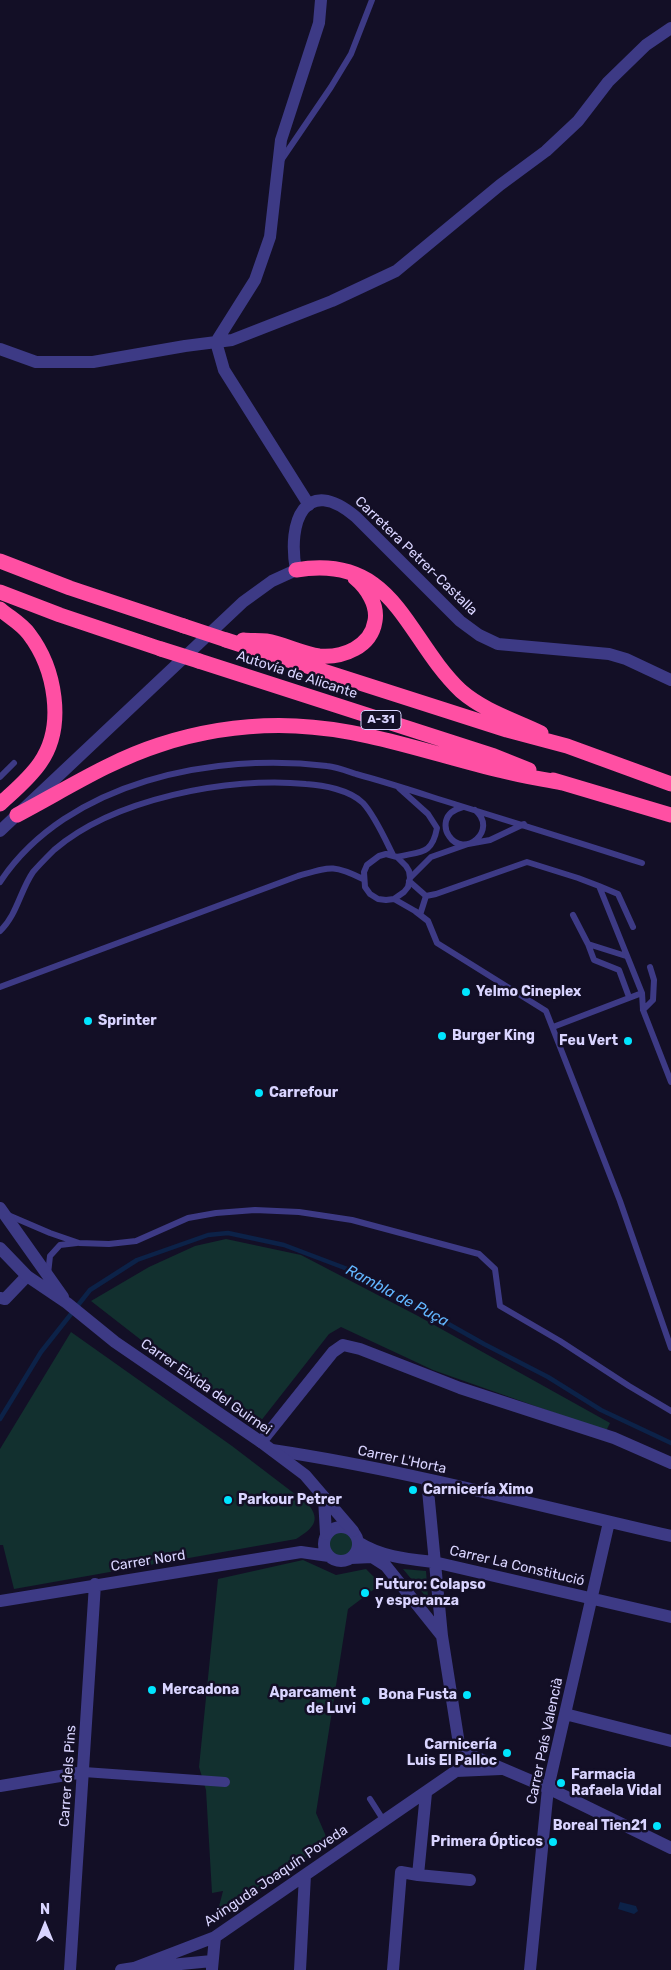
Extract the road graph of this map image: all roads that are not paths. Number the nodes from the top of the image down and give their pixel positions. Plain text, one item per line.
1 (321, 0) edge
2 (372, 0) edge
3 (671, 28) edge
4 (277, 165) junction
5 (216, 342) junction
6 (0, 348) edge
7 (309, 505) junction
8 (0, 561) edge
9 (296, 570) junction
10 (348, 572) junction
11 (0, 592) edge
12 (0, 610) edge
13 (226, 640) junction
14 (671, 680) edge
15 (567, 746) junction
16 (14, 763) dead end
17 (0, 777) edge
18 (562, 783) junction
19 (671, 784) edge
20 (396, 786) junction
21 (0, 804) edge
22 (464, 807) junction
23 (473, 809) junction
24 (17, 815) junction
25 (671, 815) edge
26 (446, 823) junction
27 (524, 824) junction
28 (437, 828) junction
29 (0, 831) edge
30 (446, 831) junction
31 (468, 844) junction
32 (395, 856) junction
33 (642, 862) dead end
34 (363, 879) junction
35 (410, 879) junction
36 (0, 882) edge
37 (599, 886) junction
38 (426, 896) junction
39 (394, 899) junction
40 (420, 915) junction
41 (573, 915) dead end
42 (633, 926) dead end
43 (0, 932) edge
44 (588, 944) junction
45 (626, 956) junction
46 (650, 967) dead end
47 (0, 987) edge
48 (642, 993) junction
49 (628, 997) junction
50 (643, 1010) junction
51 (553, 1027) junction
52 (671, 1082) edge
53 (2, 1211) edge
54 (79, 1242) junction
55 (0, 1248) edge
56 (48, 1275) junction
57 (26, 1276) junction
58 (0, 1298) edge
59 (68, 1303) junction
60 (671, 1348) edge
61 (671, 1411) edge
62 (261, 1442) junction
63 (272, 1450) junction
64 (671, 1463) edge
65 (427, 1480) junction
66 (324, 1498) junction
67 (609, 1522) junction
68 (325, 1535) junction
69 (671, 1536) edge
70 (356, 1537) junction
71 (300, 1552) junction
72 (329, 1556) junction
73 (351, 1558) junction
74 (434, 1562) junction
75 (95, 1584) junction
76 (591, 1598) junction
77 (0, 1601) edge
78 (671, 1617) edge
79 (442, 1636) junction
80 (565, 1714) junction
81 (671, 1741) edge
82 (504, 1769) junction
83 (84, 1772) junction
84 (225, 1782) dead end
85 (0, 1786) edge
86 (548, 1788) junction
87 (426, 1793) junction
88 (370, 1799) dead end
89 (384, 1822) junction
90 (671, 1848) edge
91 (418, 1874) junction
92 (305, 1875) junction
93 (470, 1880) dead end
94 (215, 1937) junction
95 (212, 1966) edge
96 (134, 1969) edge
97 (70, 1970) edge
98 (121, 1970) edge
99 (300, 1970) edge
100 (393, 1970) edge
101 (530, 1970) edge

1 - 4 street
2 - 4 lane
3 - 5 street
4 - 5 street
5 - 6 street
5 - 7 street
7 - 9 street
7 - 14 street, Carretera Petrer-Castalla
8 - 13 highway, Autovía de Alicante / A-31, bridge
9 - 10 highway
9 - 24 street
10 - 13 highway
10 - 15 highway
11 - 18 highway, Autovía de Alicante / A-31, bridge
12 - 21 highway
13 - 15 highway, Autovía de Alicante / A-31
15 - 19 highway, Autovía de Alicante / A-31
16 - 17 lane
18 - 24 highway
18 - 25 highway, Autovía de Alicante / A-31
20 - 22 lane
20 - 28 lane
20 - 36 lane
22 - 23 lane
22 - 26 lane
23 - 27 lane
23 - 31 lane
24 - 29 street
26 - 28 lane
26 - 30 lane
27 - 31 lane
27 - 33 lane
28 - 30 lane
28 - 32 lane
30 - 31 lane
31 - 35 lane
32 - 34 lane
32 - 35 lane
32 - 43 lane
34 - 39 lane
34 - 47 lane
35 - 38 lane
35 - 39 lane
37 - 38 lane
37 - 42 lane
37 - 45 lane
38 - 40 lane
39 - 40 lane
40 - 51 lane
41 - 44 lane
44 - 45 lane
44 - 49 lane
45 - 48 lane
46 - 50 lane
48 - 49 lane
48 - 50 lane
49 - 51 lane
50 - 52 lane
51 - 60 lane
53 - 54 lane
53 - 56 street
54 - 56 lane
54 - 61 lane
55 - 57 street
56 - 59 street
57 - 58 street
57 - 59 street
59 - 62 street, Carrer Eixida del Guirnei
62 - 63 street, Carrer Eixida del Guirnei
62 - 64 street
63 - 65 street, Carrer L'Horta
63 - 66 street, Carrer Eixida del Guirnei
65 - 67 street, Carrer L'Horta
65 - 74 street
66 - 68 street
66 - 70 street, Carrer Eixida del Guirnei
67 - 69 street, Carrer L'Horta
67 - 76 street, Carrer País Valencià
68 - 70 street
68 - 71 street, Carrer Nord
68 - 72 street
70 - 73 street
70 - 74 street, Carrer La Constitució
71 - 72 street, Carrer Nord
71 - 75 street, Carrer Nord
72 - 73 street
73 - 79 street
74 - 76 street, Carrer La Constitució
74 - 79 street
75 - 77 street, Carrer Nord
75 - 83 street, Carrer dels Pins
76 - 78 street, Carrer La Constitució
76 - 80 street, Carrer País Valencià
79 - 82 street
80 - 81 street
80 - 86 street, Carrer País Valencià
82 - 86 street
82 - 87 street, Avinguda Joaquín Poveda
83 - 84 street
83 - 85 street
83 - 97 street, Carrer dels Pins
86 - 90 street
86 - 101 street, Carrer País Valencià
87 - 89 street, Avinguda Joaquín Poveda
87 - 91 street
88 - 89 lane
89 - 92 street, Avinguda Joaquín Poveda
91 - 93 street
91 - 100 street
92 - 94 street, Avinguda Joaquín Poveda
92 - 99 street
94 - 95 street
94 - 96 street, Avinguda Joaquín Poveda
95 - 96 street, Avinguda Joaquín Poveda
96 - 98 street, Avinguda Joaquín Poveda

